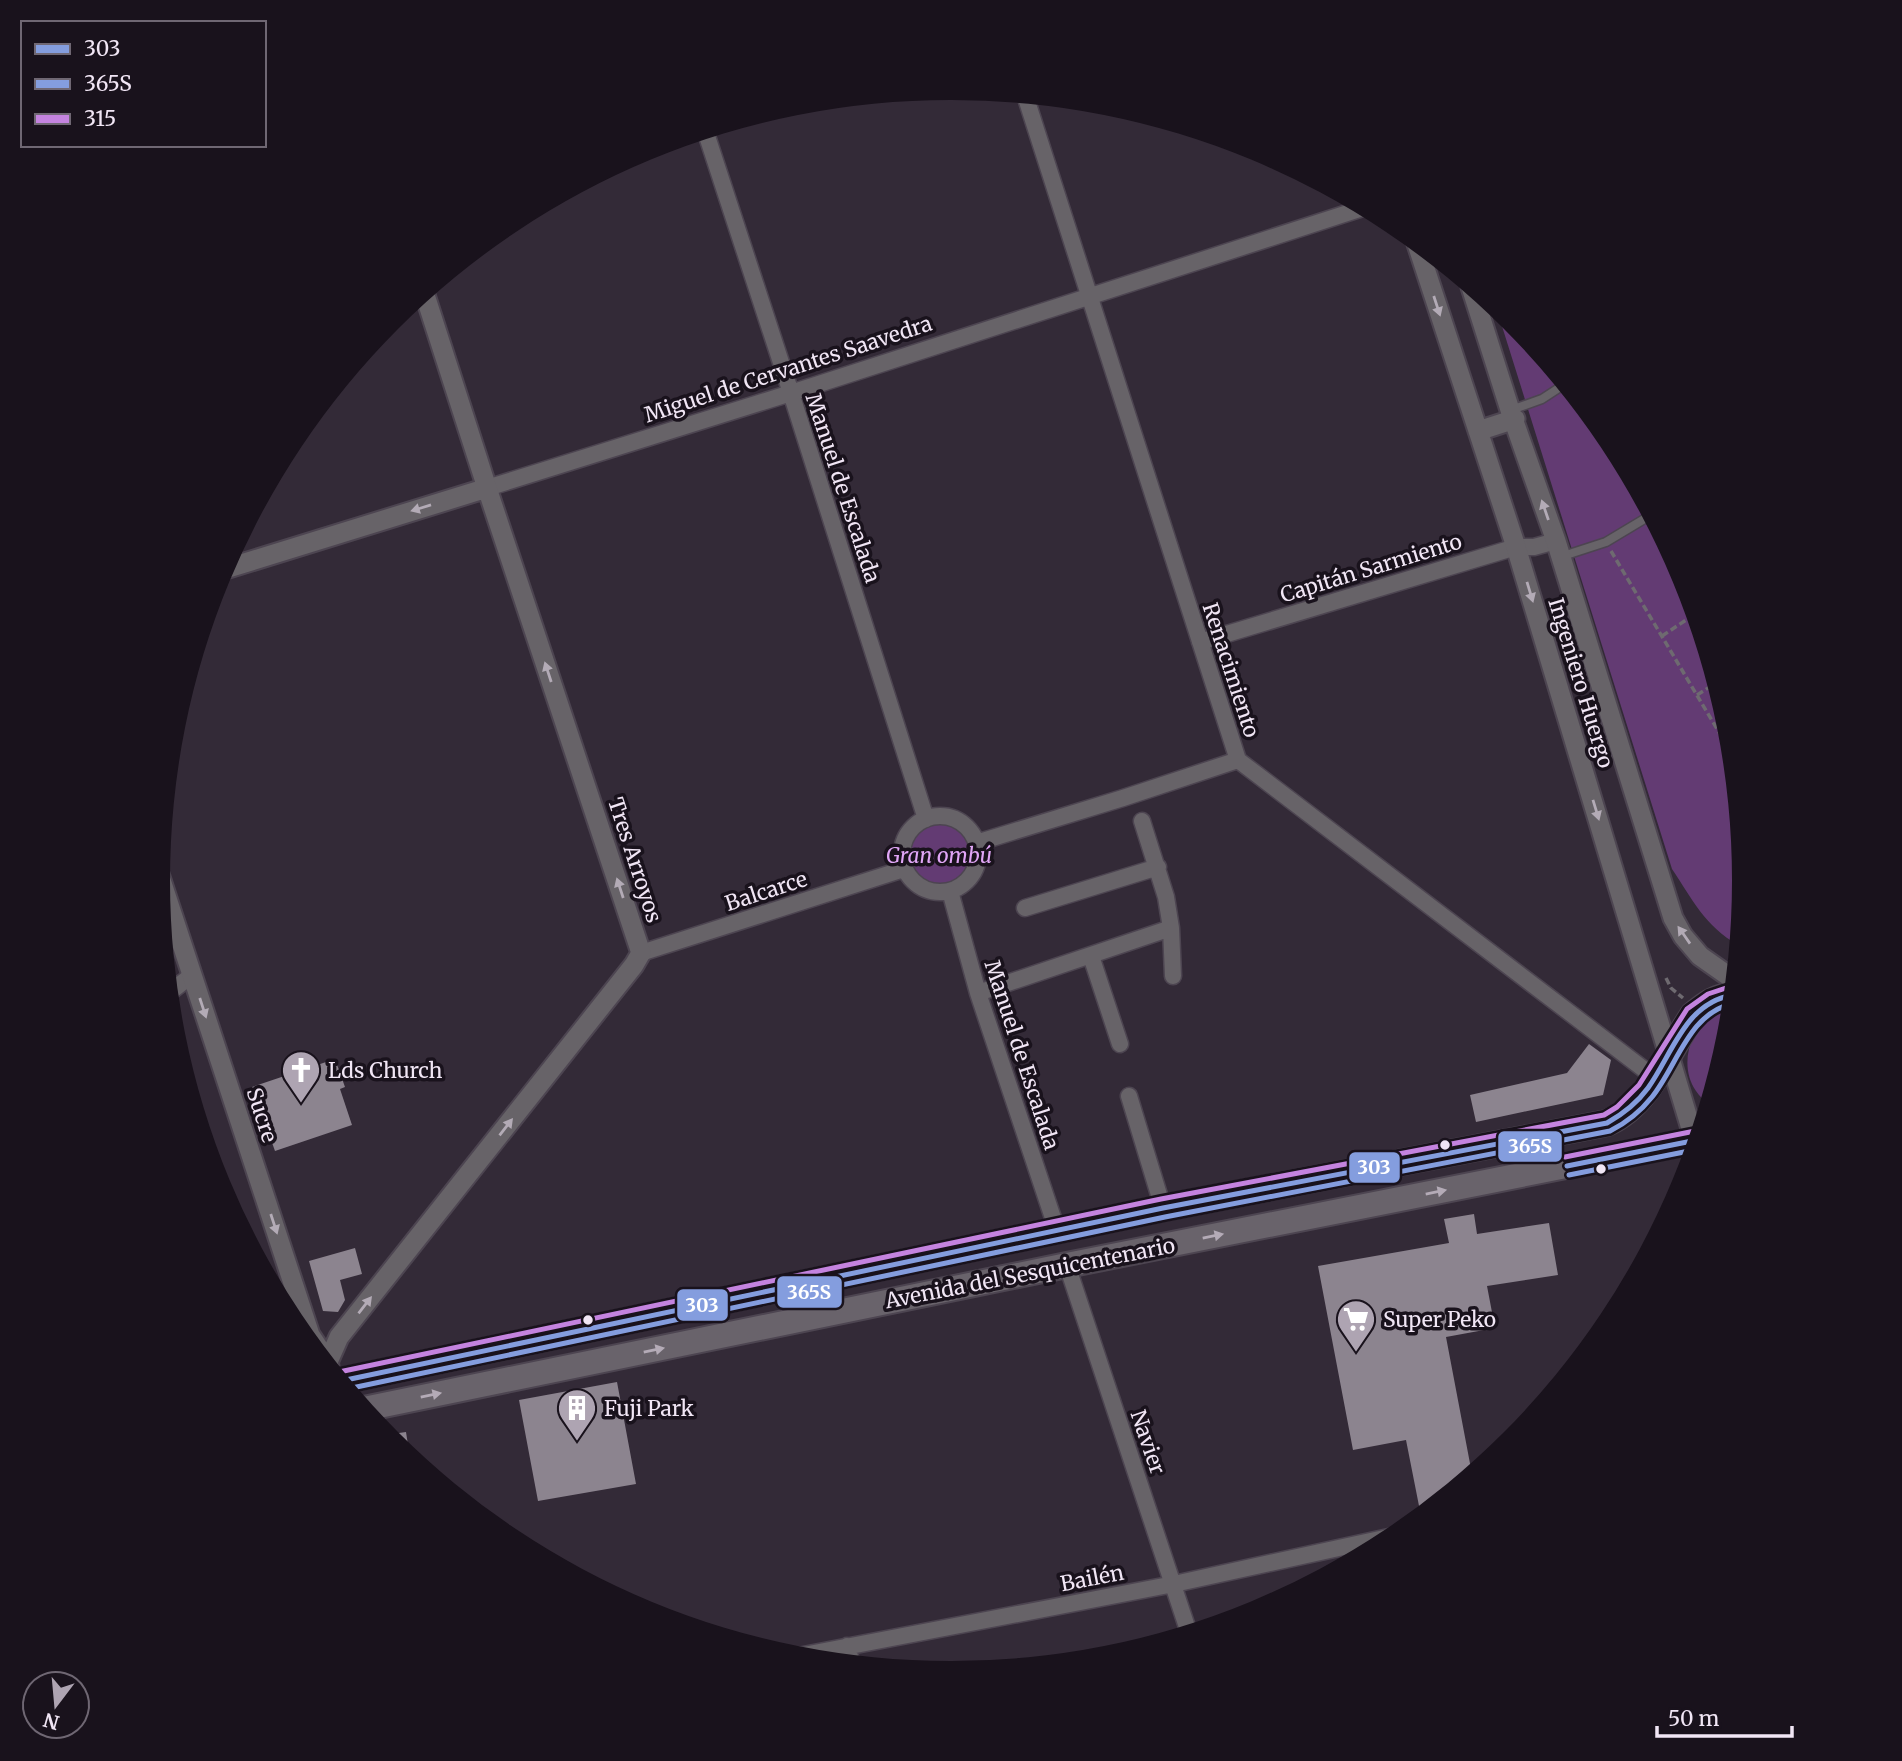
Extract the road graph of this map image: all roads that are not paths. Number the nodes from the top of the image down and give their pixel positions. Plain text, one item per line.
1 (1028, 104) edge
2 (708, 139) edge
3 (1353, 211) edge
4 (1421, 258) edge
5 (1090, 297) junction
6 (426, 303) edge
7 (1477, 304) edge
8 (1557, 389) edge
9 (791, 393) junction
10 (1512, 414) junction
11 (1478, 431) junction
12 (487, 488) junction
13 (1643, 520) edge
14 (1516, 547) junction
15 (1558, 549) junction
16 (238, 565) edge
17 (1199, 642) junction
18 (1238, 760) junction
19 (926, 819) junction
20 (1142, 821) dead end
21 (976, 844) junction
22 (1158, 867) junction
23 (904, 869) junction
24 (950, 891) junction
25 (1026, 908) dead end
26 (171, 911) edge
27 (1171, 928) junction
28 (641, 953) junction
29 (1091, 956) junction
30 (1726, 974) edge
31 (192, 975) junction
32 (1173, 976) dead end
33 (178, 986) edge
34 (978, 993) junction
35 (1723, 996) edge
36 (1121, 1044) dead end
37 (1668, 1055) junction
38 (1654, 1077) junction
39 (1129, 1096) dead end
40 (1691, 1127) edge
41 (1685, 1144) edge
42 (1163, 1208) junction
43 (1057, 1230) junction
44 (1067, 1265) junction
45 (304, 1317) edge
46 (335, 1360) edge
47 (342, 1368) edge
48 (375, 1407) edge
49 (1365, 1542) edge
50 (1174, 1584) junction
51 (1186, 1625) edge
52 (847, 1646) junction
53 (824, 1651) edge
54 (850, 1655) edge

1 - 5 street, Renacimiento
2 - 9 street, Manuel de Escalada
3 - 5 street, Miguel de Cervantes Saavedra
4 -> 11 street, Ingeniero Huergo
5 - 9 street, Miguel de Cervantes Saavedra
5 - 17 street, Renacimiento
6 - 12 street, Tres Arroyos
7 - 10 street, Ingeniero Huergo
8 - 10 lane
9 - 12 street, Miguel de Cervantes Saavedra
9 - 19 street, Manuel de Escalada
10 - 11 street
15 -> 10 street, Ingeniero Huergo
11 - 14 street, Ingeniero Huergo
12 -> 16 street, Miguel de Cervantes Saavedra
28 -> 12 street, Tres Arroyos
13 - 15 lane
14 - 15 street, Capitán Sarmiento
14 - 17 street, Capitán Sarmiento
14 -> 37 street, Ingeniero Huergo
30 -> 15 street, Ingeniero Huergo
17 - 18 street, Renacimiento
18 - 21 street
18 - 38 street, Renacimiento
19 - 21 street
19 - 23 street
20 - 22 street
21 - 24 street
22 - 25 street
22 - 27 street
23 - 24 street
23 - 28 street, Balcarce
24 - 34 street, Manuel de Escalada
26 - 31 street, Sucre
27 - 29 street
27 - 32 street
46 -> 28 street, Tres Arroyos
29 - 34 street
29 - 36 street
31 - 33 street
31 -> 45 street, Sucre
34 - 43 street, Manuel de Escalada
35 - 37 main road, Avenida del Sesquicentenario
37 - 38 main road, Avenida del Sesquicentenario
37 - 40 street, Ingeniero Huergo
38 - 42 main road, Avenida del Sesquicentenario
39 - 42 street
44 -> 41 main road, Avenida del Sesquicentenario
42 - 43 main road, Avenida del Sesquicentenario
43 - 47 main road, Avenida del Sesquicentenario
48 -> 44 main road, Avenida del Sesquicentenario
44 - 50 street, Navier
49 - 50 street, Bailén
50 - 51 street, Navier
50 - 52 street, Bailén
52 - 53 street, Bailén
52 - 54 street

